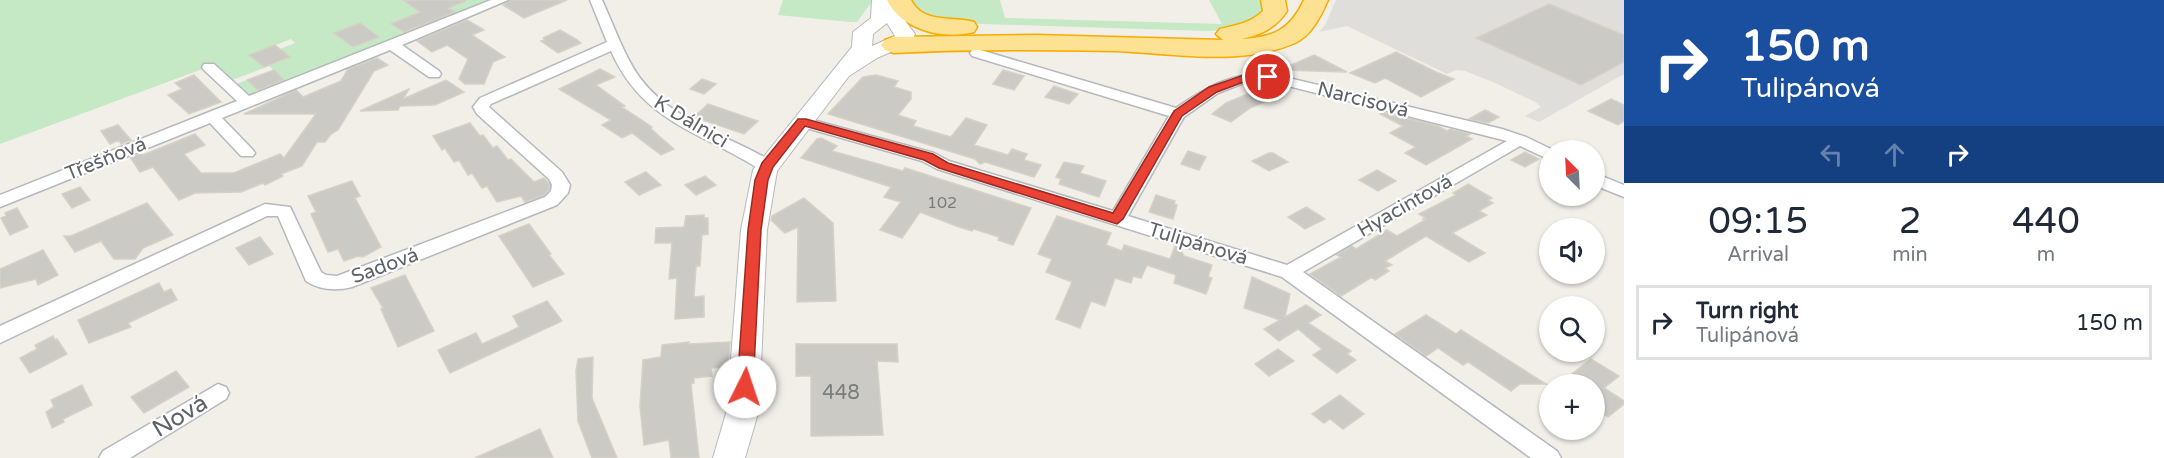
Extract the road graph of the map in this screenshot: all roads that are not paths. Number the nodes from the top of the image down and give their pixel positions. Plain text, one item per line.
1 (502, 0) edge
2 (596, 0) edge
3 (881, 0) edge
4 (890, 0) edge
5 (899, 0) edge
6 (1274, 0) edge
7 (1316, 0) edge
8 (868, 31) junction
9 (1080, 32) junction
10 (896, 38) junction
11 (616, 43) junction
12 (393, 45) junction
13 (977, 53) dead end
14 (210, 66) dead end
15 (844, 71) junction
16 (434, 74) dead end
17 (247, 102) junction
18 (1178, 114) junction
19 (212, 117) junction
20 (802, 122) junction
21 (1520, 140) junction
22 (1539, 150) edge
23 (247, 153) dead end
24 (767, 166) junction
25 (1605, 182) edge
26 (1624, 192) edge
27 (0, 201) edge
28 (1117, 219) junction
29 (1289, 272) junction
30 (0, 335) edge
31 (218, 393) dead end
32 (111, 458) edge
33 (729, 458) edge
34 (1549, 458) edge

1 - 12 street, Třešňová
2 - 11 street, K Dálnici
3 - 8 street
4 - 10 street
5 - 9 highway
6 - 9 highway
7 - 10 highway
8 - 10 street
8 - 15 street
9 - 10 highway
10 - 15 street
11 - 24 street, K Dálnici
11 - 30 street, Sadová
12 - 16 street
12 - 17 street, Třešňová
13 - 18 street
14 - 17 street
15 - 20 street
17 - 19 street, Třešňová
18 - 21 street, Narcisová
18 - 28 street, Narcisová
19 - 23 street
19 - 27 street, Třešňová
20 - 24 street
20 - 28 street, Tulipánová
21 - 22 street, Narcisová
21 - 29 street, Hyacintová
24 - 33 street
25 - 26 street
28 - 29 street, Tulipánová
29 - 34 street, Tulipánová
31 - 32 street, Nová

